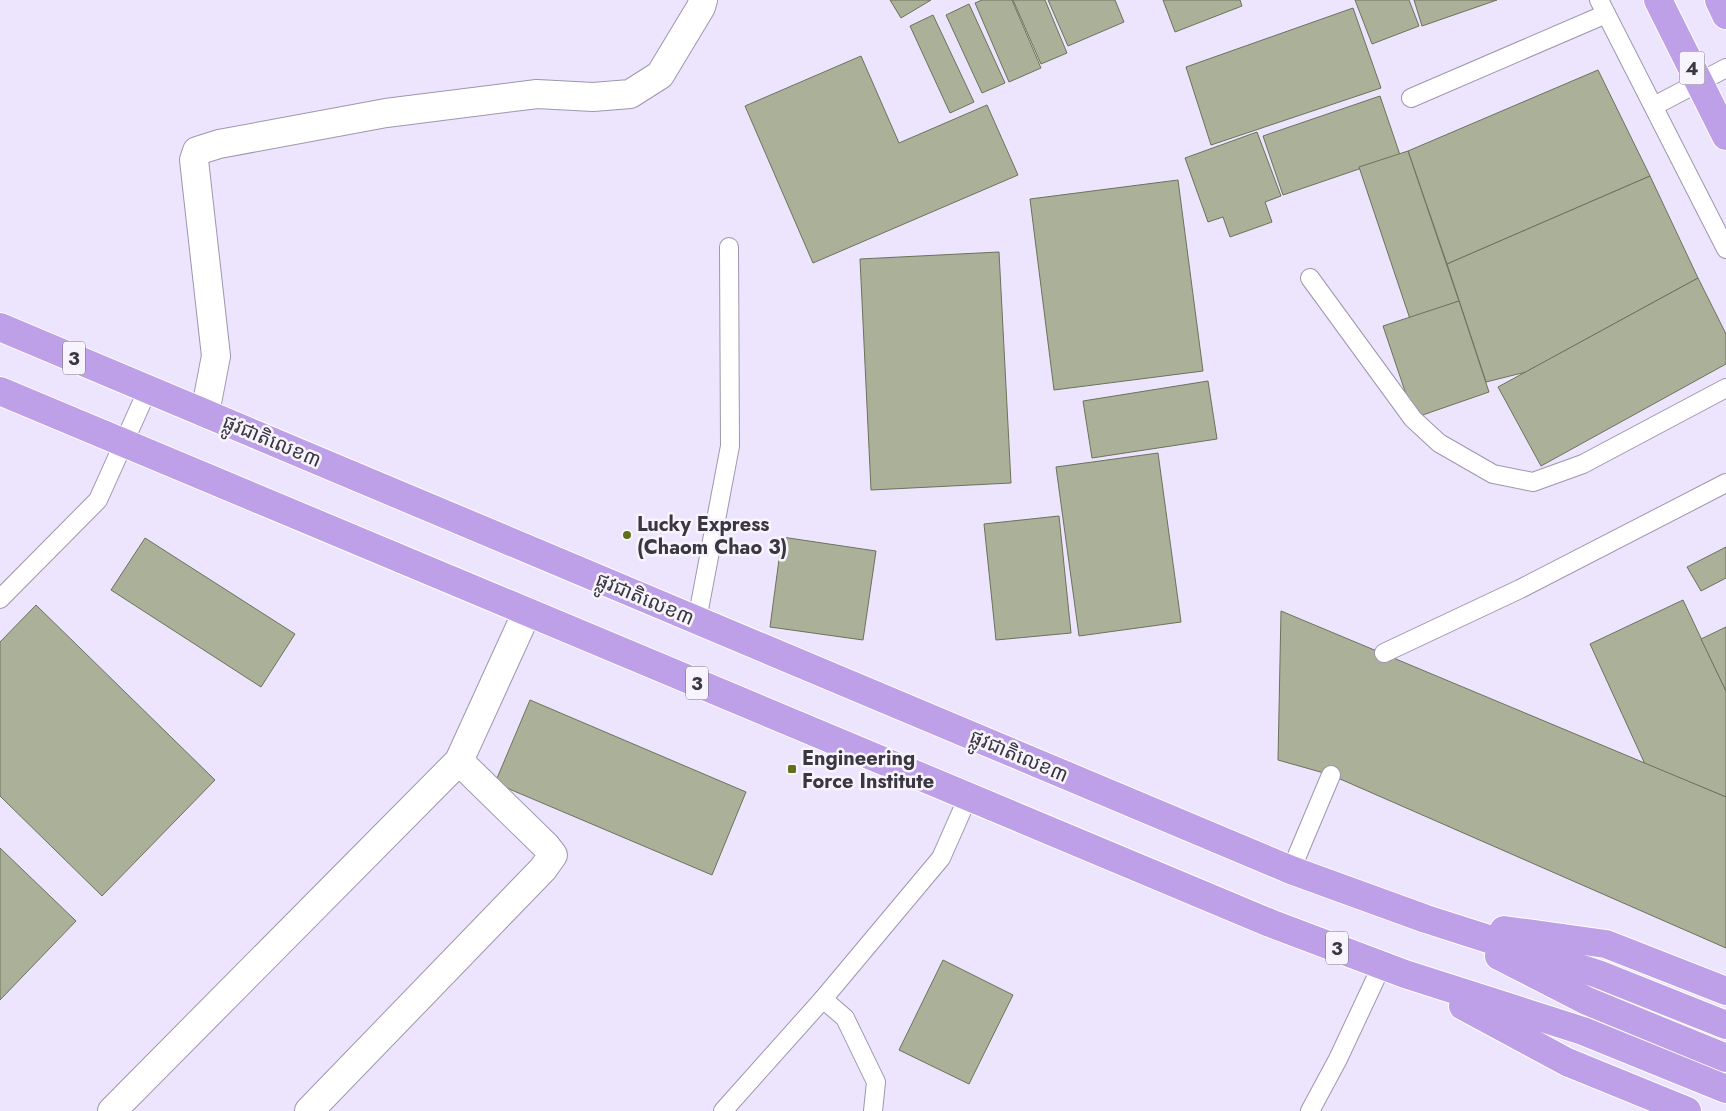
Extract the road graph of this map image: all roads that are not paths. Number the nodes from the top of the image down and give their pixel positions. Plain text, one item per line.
1 (703, 0) edge
2 (1658, 0) edge
3 (1719, 0) edge
4 (1602, 7) edge
5 (1726, 15) edge
6 (1726, 68) edge
7 (1699, 83) junction
8 (1411, 98) dead end
9 (1654, 106) junction
10 (1726, 136) edge
11 (729, 247) dead end
12 (1726, 249) edge
13 (1310, 278) dead end
14 (0, 327) edge
15 (1726, 388) edge
16 (148, 389) junction
17 (0, 391) edge
18 (205, 413) junction
19 (124, 444) junction
20 (1726, 483) edge
21 (0, 599) edge
22 (527, 612) junction
23 (697, 620) junction
24 (1384, 654) dead end
25 (459, 761) junction
26 (1331, 775) dead end
27 (968, 797) junction
28 (1291, 870) junction
29 (1426, 919) junction
30 (1393, 969) junction
31 (1726, 991) edge
32 (822, 999) junction
33 (1726, 1025) edge
34 (1726, 1058) edge
35 (1726, 1089) edge
36 (112, 1111) edge
37 (309, 1111) edge
38 (723, 1111) edge
39 (873, 1111) edge
40 (1310, 1111) edge
41 (1687, 1111) edge

1 - 18 street
2 - 7 highway, 4
3 - 5 highway
4 - 8 lane
4 - 9 lane
6 - 7 lane
7 - 9 lane
7 - 10 highway, 4
9 - 12 lane
11 - 23 lane
13 - 15 lane
14 - 16 highway, ផ្លូវជាតិលេខ៣ / 3
16 - 18 highway, ផ្លូវជាតិលេខ៣ / 3
16 - 19 lane
17 - 19 highway, 3
18 - 23 highway, ផ្លូវជាតិលេខ៣ / 3
19 - 21 lane
19 - 22 highway, 3
20 - 24 lane
22 - 25 street
22 - 27 highway, 3
23 - 28 highway, ផ្លូវជាតិលេខ៣ / 3
25 - 36 street
25 - 37 street
26 - 28 lane
27 - 30 highway, 3
27 - 32 lane
28 - 29 highway, ផ្លូវជាតិលេខ៣
29 - 31 highway
29 - 33 highway
29 - 34 highway
30 - 35 highway
30 - 40 lane
30 - 41 highway
32 - 38 lane
32 - 39 lane

